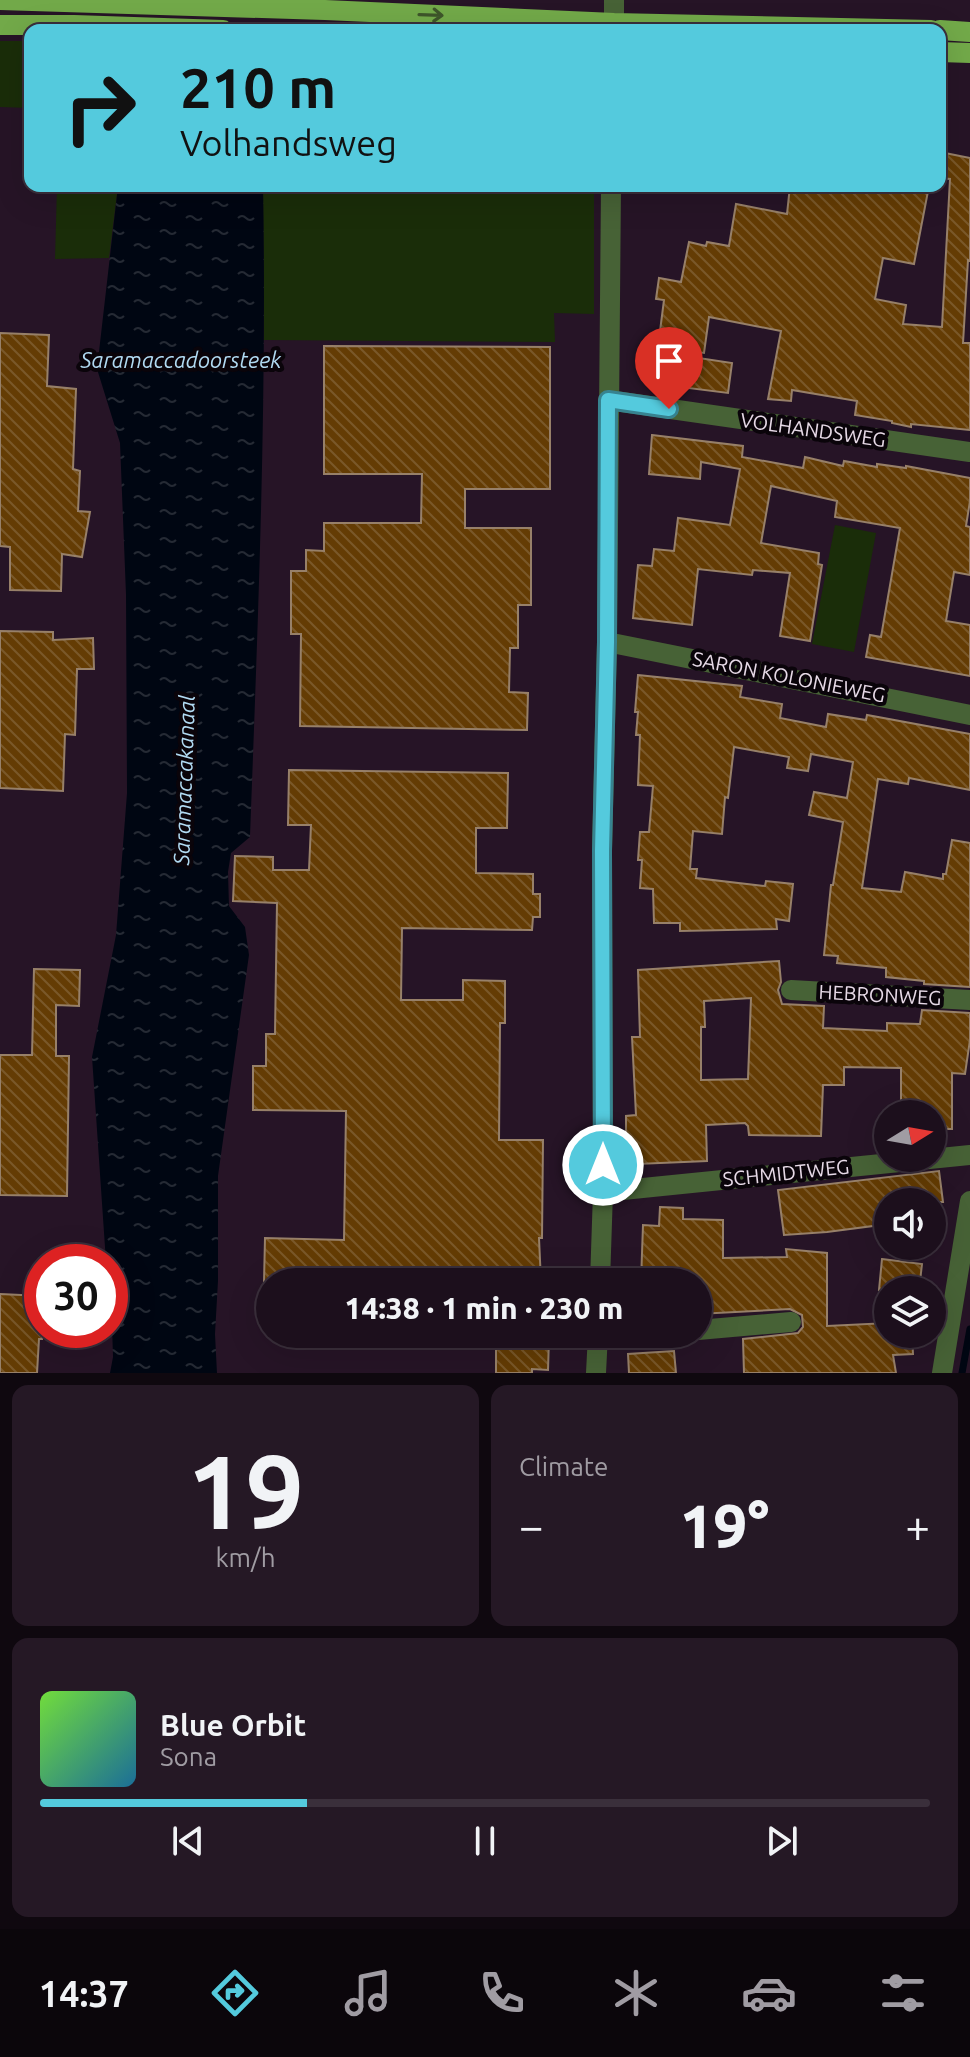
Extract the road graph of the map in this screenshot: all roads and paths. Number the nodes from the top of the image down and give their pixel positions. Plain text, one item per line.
1 (0, 0) edge
2 (614, 0) edge
3 (72, 14) junction
4 (614, 23) junction
5 (166, 24) edge
6 (659, 24) edge
7 (0, 25) edge
8 (946, 30) edge
9 (970, 32) edge
10 (946, 52) edge
11 (970, 53) edge
12 (611, 192) edge
13 (608, 400) junction
14 (970, 452) edge
15 (607, 642) junction
16 (970, 715) edge
17 (791, 990) dead end
18 (970, 1000) edge
19 (970, 1155) edge
20 (603, 1192) junction
21 (970, 1201) edge
22 (600, 1268) edge
23 (791, 1322) dead end
24 (712, 1329) edge
25 (597, 1348) edge
26 (596, 1373) edge
27 (942, 1373) edge

1 - 3 main road
2 - 4 street
3 -> 4 main road
3 - 5 main road
3 - 7 main road
4 - 6 main road
8 - 9 main road
10 - 11 main road
12 - 13 street
13 - 14 street, VOLHANDSWEG
13 - 15 street
15 - 16 street, SARON KOLONIEWEG
15 - 20 street
17 - 18 street, HEBRONWEG
19 - 20 street, SCHMIDTWEG
20 - 22 street
21 - 27 street
23 - 24 street
25 - 26 street

